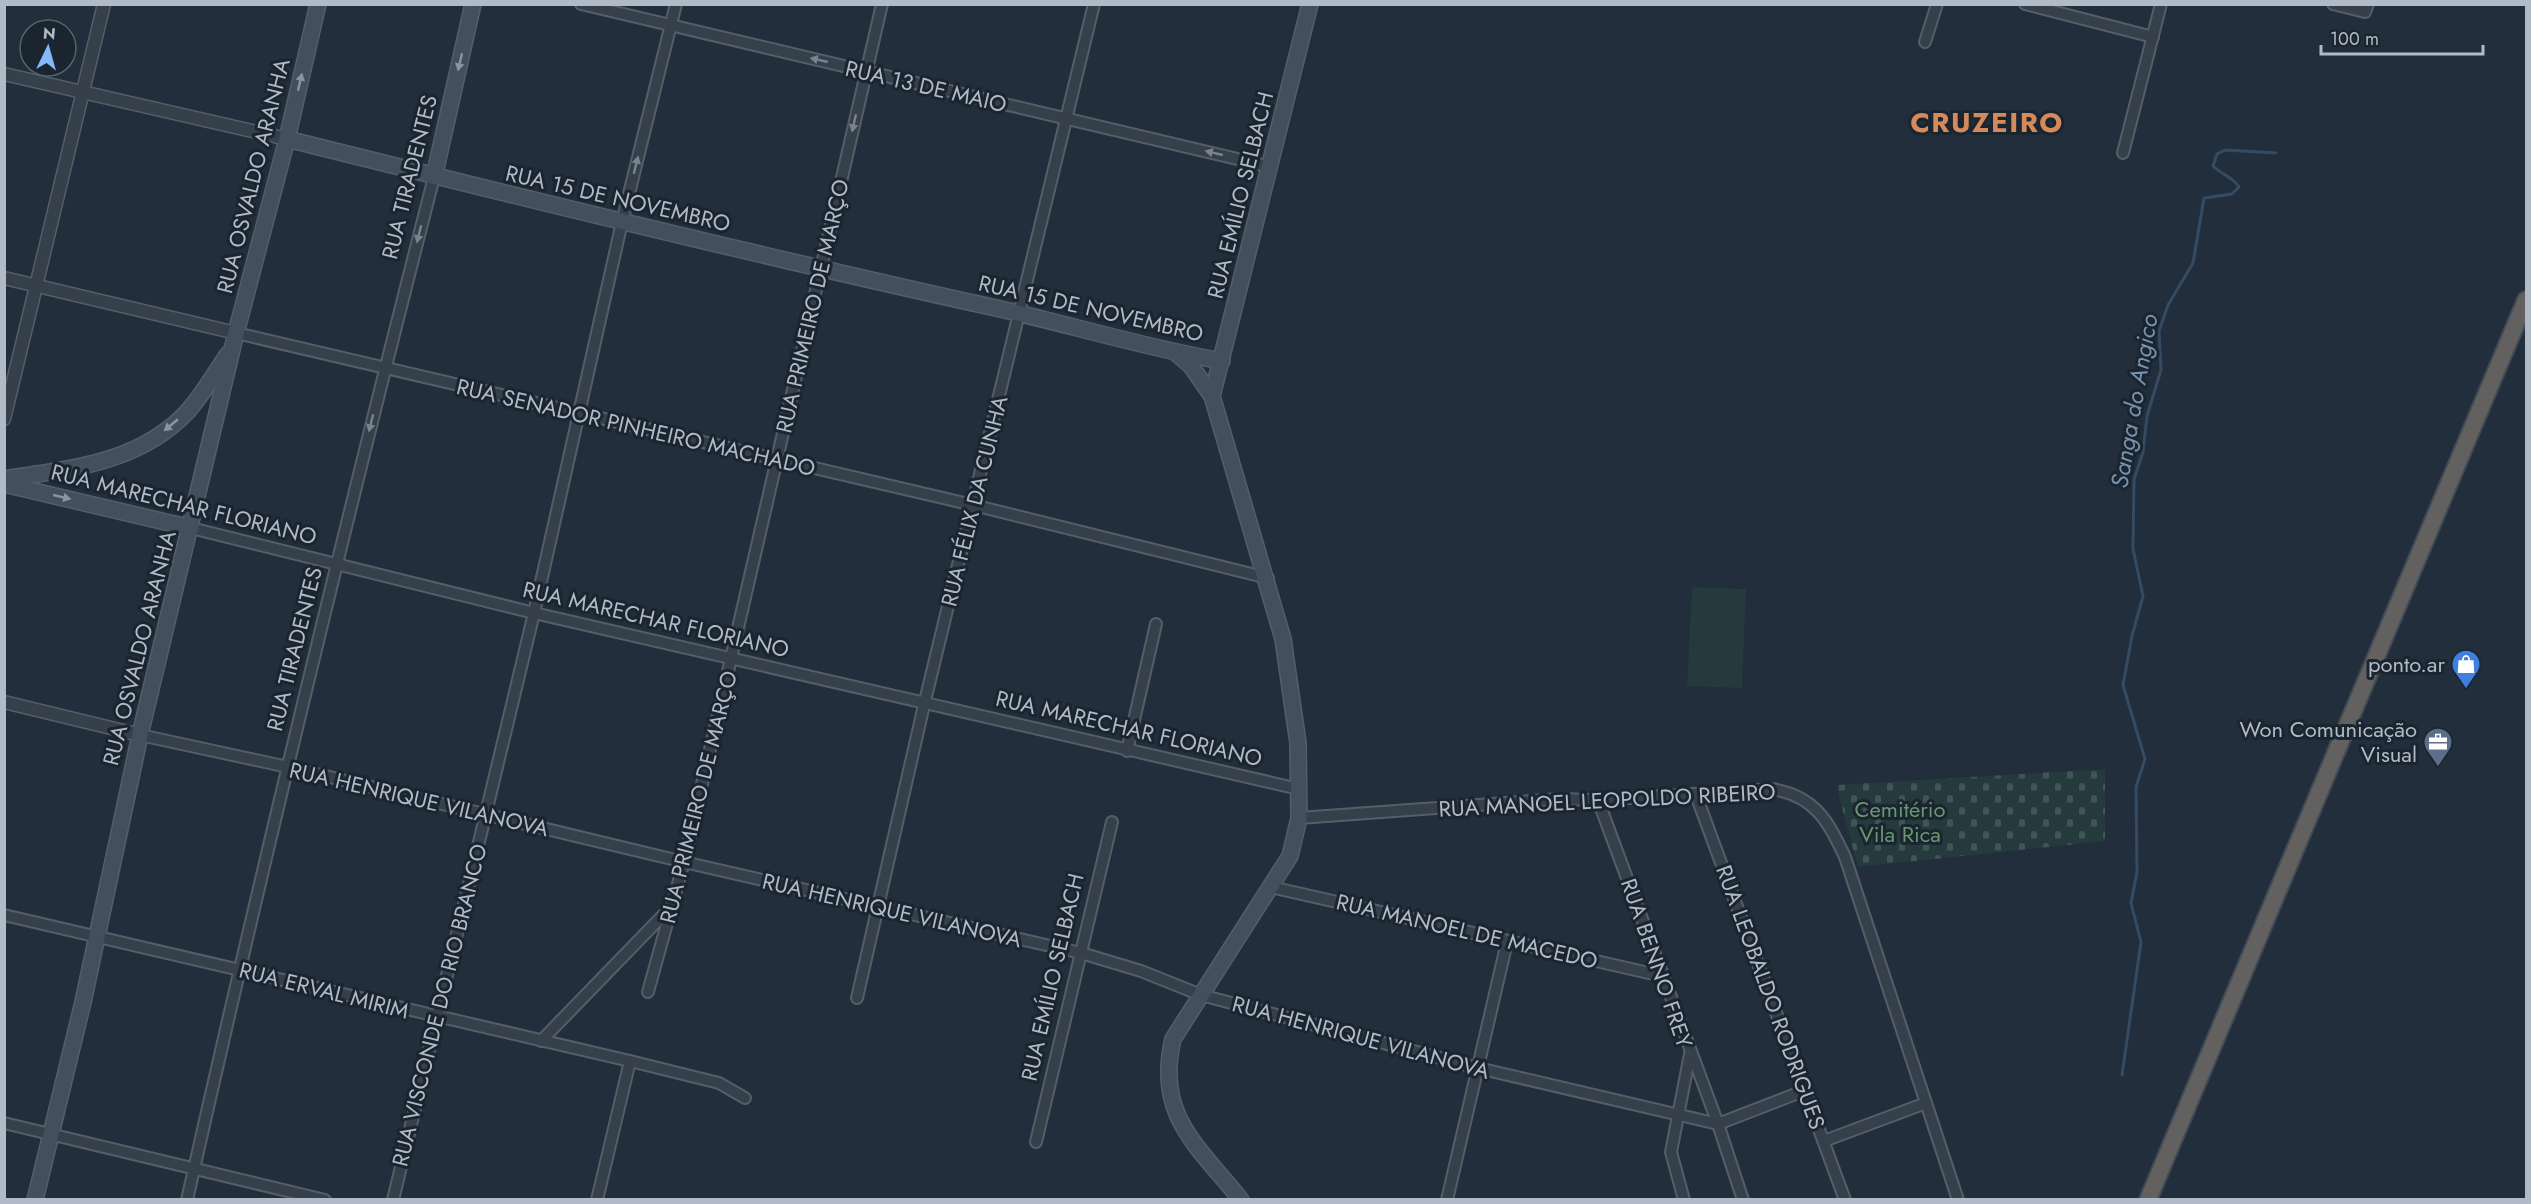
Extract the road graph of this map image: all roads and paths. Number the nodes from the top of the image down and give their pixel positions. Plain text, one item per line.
1 (104, 4) edge
2 (318, 4) edge
3 (473, 4) edge
4 (581, 4) edge
5 (675, 4) edge
6 (882, 4) edge
7 (1094, 4) edge
8 (1310, 4) edge
9 (1937, 4) edge
10 (2025, 4) edge
11 (2161, 4) edge
12 (2333, 4) edge
13 (2366, 8) edge
14 (670, 25) junction
15 (2153, 37) junction
16 (1925, 42) dead end
17 (866, 71) junction
18 (4, 74) edge
19 (84, 93) junction
20 (1066, 119) junction
21 (287, 138) junction
22 (2123, 153) dead end
23 (1271, 167) junction
24 (434, 177) junction
25 (622, 222) junction
26 (820, 270) junction
27 (4, 278) edge
28 (38, 285) junction
29 (2526, 300) edge
30 (1020, 314) junction
31 (234, 340) junction
32 (1176, 353) junction
33 (1222, 361) junction
34 (385, 368) junction
35 (200, 395) junction
36 (1212, 396) junction
37 (221, 401) junction
38 (578, 413) junction
39 (4, 419) edge
40 (776, 459) junction
41 (4, 479) edge
42 (4, 484) edge
43 (973, 505) junction
44 (191, 528) junction
45 (337, 565) junction
46 (1268, 578) junction
47 (534, 613) junction
48 (1156, 624) dead end
49 (731, 659) junction
50 (4, 702) edge
51 (924, 705) junction
52 (140, 735) junction
53 (1127, 751) junction
54 (288, 767) junction
55 (1299, 789) junction
56 (1696, 795) junction
57 (1598, 800) junction
58 (485, 814) junction
59 (1299, 818) junction
60 (1112, 822) dead end
61 (684, 862) junction
62 (1271, 886) junction
63 (672, 906) junction
64 (876, 906) junction
65 (4, 915) edge
66 (97, 937) junction
67 (1507, 942) junction
68 (1081, 953) junction
69 (239, 969) junction
70 (1662, 975) junction
71 (648, 992) dead end
72 (1201, 995) junction
73 (857, 998) dead end
74 (436, 1017) junction
75 (541, 1041) junction
76 (1690, 1054) junction
77 (630, 1061) junction
78 (1478, 1068) junction
79 (1806, 1090) junction
80 (745, 1098) dead end
81 (1926, 1103) junction
82 (1677, 1116) junction
83 (4, 1123) edge
84 (1718, 1124) junction
85 (53, 1134) junction
86 (1824, 1141) junction
87 (1036, 1142) dead end
88 (193, 1169) junction
89 (35, 1200) edge
90 (186, 1200) edge
91 (325, 1200) edge
92 (393, 1200) edge
93 (597, 1200) edge
94 (1241, 1200) edge
95 (1447, 1200) edge
96 (1684, 1200) edge
97 (1743, 1200) edge
98 (1845, 1200) edge
99 (1958, 1200) edge
100 (2148, 1200) edge

1 - 19 street
21 -> 2 main road, RUA OSVALDO ARANHA
3 -> 24 main road, RUA TIRADENTES
4 - 14 street, RUA 13 DE MAIO
5 - 14 street, RUA VISCONDE DO RIO BRANCO
6 - 17 street, RUA PRIMEIRO DE MARÇO
7 - 20 street, RUA FÉLIX DA CUNHA
8 - 23 main road, RUA EMÍLIO SELBACH
9 - 16 street
10 - 15 street
11 - 15 street
12 - 13 street
17 -> 14 street, RUA 13 DE MAIO
25 -> 14 street, RUA VISCONDE DO RIO BRANCO
15 - 22 street
17 - 20 street, RUA 13 DE MAIO
17 -> 26 street, RUA PRIMEIRO DE MARÇO
18 - 19 street, RUA 15 DE NOVEMBRO
19 - 21 street, RUA 15 DE NOVEMBRO
19 - 28 street
23 -> 20 street, RUA 13 DE MAIO
20 - 30 street, RUA FÉLIX DA CUNHA
21 - 24 main road, RUA 15 DE NOVEMBRO
21 - 31 main road, RUA OSVALDO ARANHA
23 - 33 main road, RUA EMÍLIO SELBACH
24 - 25 main road, RUA 15 DE NOVEMBRO
24 -> 34 street, RUA TIRADENTES
25 - 26 main road, RUA 15 DE NOVEMBRO
25 - 38 street, RUA VISCONDE DO RIO BRANCO
26 - 30 main road, RUA 15 DE NOVEMBRO
26 - 40 street, RUA PRIMEIRO DE MARÇO
27 - 28 street, RUA SENADOR PINHEIRO MACHADO
28 - 31 street, RUA SENADOR PINHEIRO MACHADO
28 - 39 street
29 - 100 highway
30 - 32 main road, RUA 15 DE NOVEMBRO
30 - 43 street, RUA FÉLIX DA CUNHA
31 - 34 street, RUA SENADOR PINHEIRO MACHADO
31 - 35 main road
31 - 37 main road, RUA OSVALDO ARANHA
32 - 33 main road, RUA 15 DE NOVEMBRO
32 - 36 main road
33 - 36 main road, RUA EMÍLIO SELBACH
34 - 38 street, RUA SENADOR PINHEIRO MACHADO
34 -> 45 street, RUA TIRADENTES
35 - 37 main road
35 -> 41 main road
36 - 46 main road
37 - 44 main road, RUA OSVALDO ARANHA
38 - 40 street, RUA SENADOR PINHEIRO MACHADO
38 - 47 street, RUA VISCONDE DO RIO BRANCO
40 - 43 street, RUA SENADOR PINHEIRO MACHADO
40 - 49 street, RUA PRIMEIRO DE MARÇO
42 -> 44 main road, RUA MARECHAR FLORIANO
43 - 46 street, RUA SENADOR PINHEIRO MACHADO
43 - 51 street, RUA FÉLIX DA CUNHA
44 - 45 street, RUA MARECHAR FLORIANO
44 - 52 main road, RUA OSVALDO ARANHA
45 - 47 street, RUA MARECHAR FLORIANO
45 - 54 street, RUA TIRADENTES
46 - 55 main road
47 - 49 street, RUA MARECHAR FLORIANO
47 - 58 street, RUA VISCONDE DO RIO BRANCO
48 - 53 street
49 - 51 street, RUA MARECHAR FLORIANO
49 - 61 street, RUA PRIMEIRO DE MARÇO
50 - 52 street, RUA HENRIQUE VILANOVA
51 - 53 street, RUA MARECHAR FLORIANO
51 - 64 street, RUA FÉLIX DA CUNHA
52 - 54 street, RUA HENRIQUE VILANOVA
52 - 66 main road, RUA OSVALDO ARANHA
53 - 55 street, RUA MARECHAR FLORIANO
54 - 58 street, RUA HENRIQUE VILANOVA
54 - 69 street, RUA TIRADENTES
55 - 59 main road
56 - 57 street, RUA MANOEL LEOPOLDO RIBEIRO
56 - 79 street, RUA LEOBALDO RODRIGUES
56 - 81 street, RUA MANOEL LEOPOLDO RIBEIRO
57 - 59 street, RUA MANOEL LEOPOLDO RIBEIRO
57 - 70 street, RUA BENNO FREY
58 - 61 street, RUA HENRIQUE VILANOVA
58 - 74 street, RUA VISCONDE DO RIO BRANCO
59 - 62 main road
60 - 68 street, RUA EMÍLIO SELBACH
61 - 63 street, RUA PRIMEIRO DE MARÇO
61 - 64 street, RUA HENRIQUE VILANOVA
62 - 67 street, RUA MANOEL DE MACEDO
62 - 72 main road
63 - 71 street, RUA PRIMEIRO DE MARÇO
63 - 75 street
64 - 68 street, RUA HENRIQUE VILANOVA
64 - 73 street, RUA FÉLIX DA CUNHA
65 - 66 street, RUA ERVAL MIRIM
66 - 69 street, RUA ERVAL MIRIM
66 - 85 main road, RUA OSVALDO ARANHA
67 - 70 street, RUA MANOEL DE MACEDO
67 - 78 street
68 - 72 street, RUA HENRIQUE VILANOVA
68 - 87 street, RUA EMÍLIO SELBACH
69 - 74 street, RUA ERVAL MIRIM
69 - 88 street, RUA TIRADENTES
70 - 76 street, RUA BENNO FREY
72 - 78 street, RUA HENRIQUE VILANOVA
72 - 94 main road
74 - 75 street, RUA ERVAL MIRIM
74 - 92 street, RUA VISCONDE DO RIO BRANCO
75 - 77 street, RUA ERVAL MIRIM
76 - 82 street, RUA BENNO FREY
76 - 84 street
77 - 80 street, RUA ERVAL MIRIM
77 - 93 street
78 - 82 street, RUA HENRIQUE VILANOVA
78 - 95 street
79 - 84 street
79 - 86 street, RUA LEOBALDO RODRIGUES
81 - 86 street
81 - 99 street, RUA MANOEL LEOPOLDO RIBEIRO
82 - 84 street, RUA HENRIQUE VILANOVA
82 - 96 street, RUA BENNO FREY
83 - 85 street
84 - 97 street
85 - 88 street
85 - 89 main road, RUA OSVALDO ARANHA
86 - 98 street, RUA LEOBALDO RODRIGUES
88 - 90 street, RUA TIRADENTES
88 - 91 street

